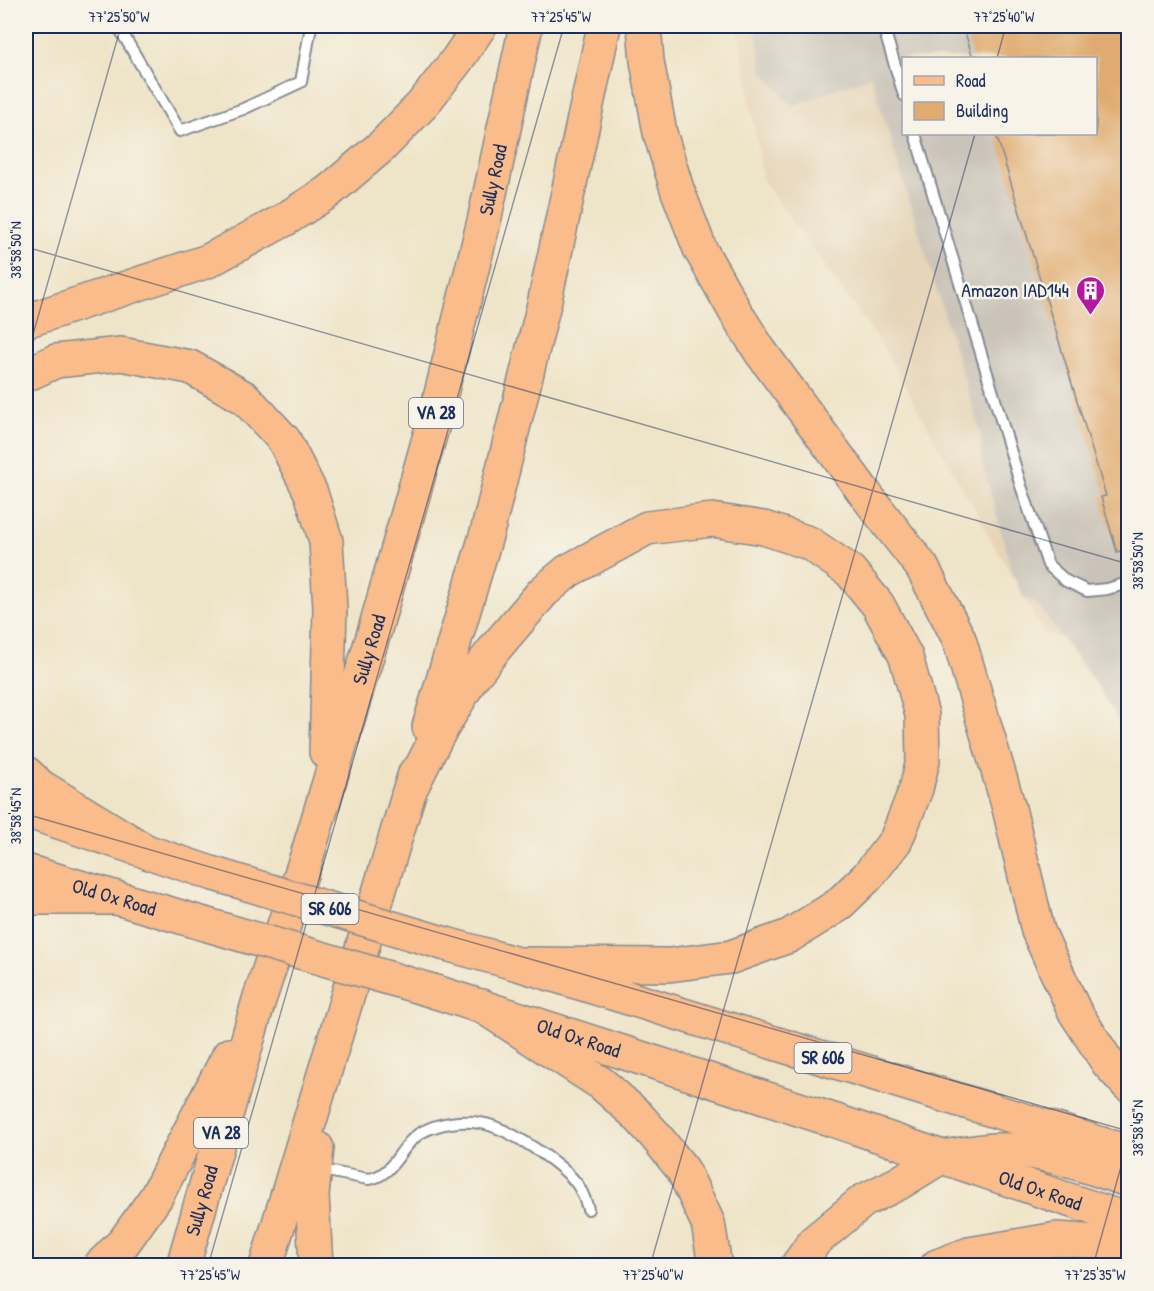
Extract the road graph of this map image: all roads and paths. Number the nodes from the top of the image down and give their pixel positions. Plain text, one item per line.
1 (118, 26) edge
2 (311, 26) edge
3 (480, 26) edge
4 (526, 26) edge
5 (604, 26) edge
6 (644, 26) edge
7 (883, 26) edge
8 (902, 92) edge
9 (915, 135) edge
10 (26, 321) edge
11 (26, 375) edge
12 (1128, 583) edge
13 (26, 773) edge
14 (325, 795) junction
15 (408, 795) junction
16 (26, 811) edge
17 (149, 853) junction
18 (26, 871) edge
19 (26, 898) edge
20 (116, 898) junction
21 (518, 964) junction
22 (258, 1000) junction
23 (482, 1006) junction
24 (329, 1057) junction
25 (1128, 1085) edge
26 (1128, 1152) edge
27 (941, 1157) junction
28 (314, 1168) junction
29 (1128, 1180) edge
30 (588, 1209) dead end
31 (1128, 1220) edge
32 (1128, 1244) edge
33 (100, 1266) edge
34 (183, 1266) edge
35 (267, 1266) edge
36 (316, 1266) edge
37 (715, 1266) edge
38 (796, 1266) edge
39 (937, 1266) edge

1 - 2 lane
3 - 10 main road
4 - 14 main road, Sully Road / VA 28
5 - 15 main road
6 - 25 main road
7 - 8 lane
9 - 12 lane
11 - 14 main road
13 - 17 main road
14 - 22 main road, Sully Road / VA 28
15 - 21 main road
15 - 24 main road
16 - 17 main road, SR 606
17 - 21 main road, SR 606, bridge
18 - 20 main road, Old Ox Road / SR 606
19 - 20 main road
20 - 23 main road, Old Ox Road / SR 606, bridge
21 - 26 main road, SR 606
22 - 33 main road
22 - 34 main road, Sully Road / VA 28
23 - 27 main road, Old Ox Road / SR 606
23 - 37 main road
24 - 28 main road
24 - 35 main road
27 - 29 main road
27 - 31 main road, Old Ox Road / SR 606
27 - 38 main road
28 - 30 lane
28 - 36 main road
32 - 39 main road

